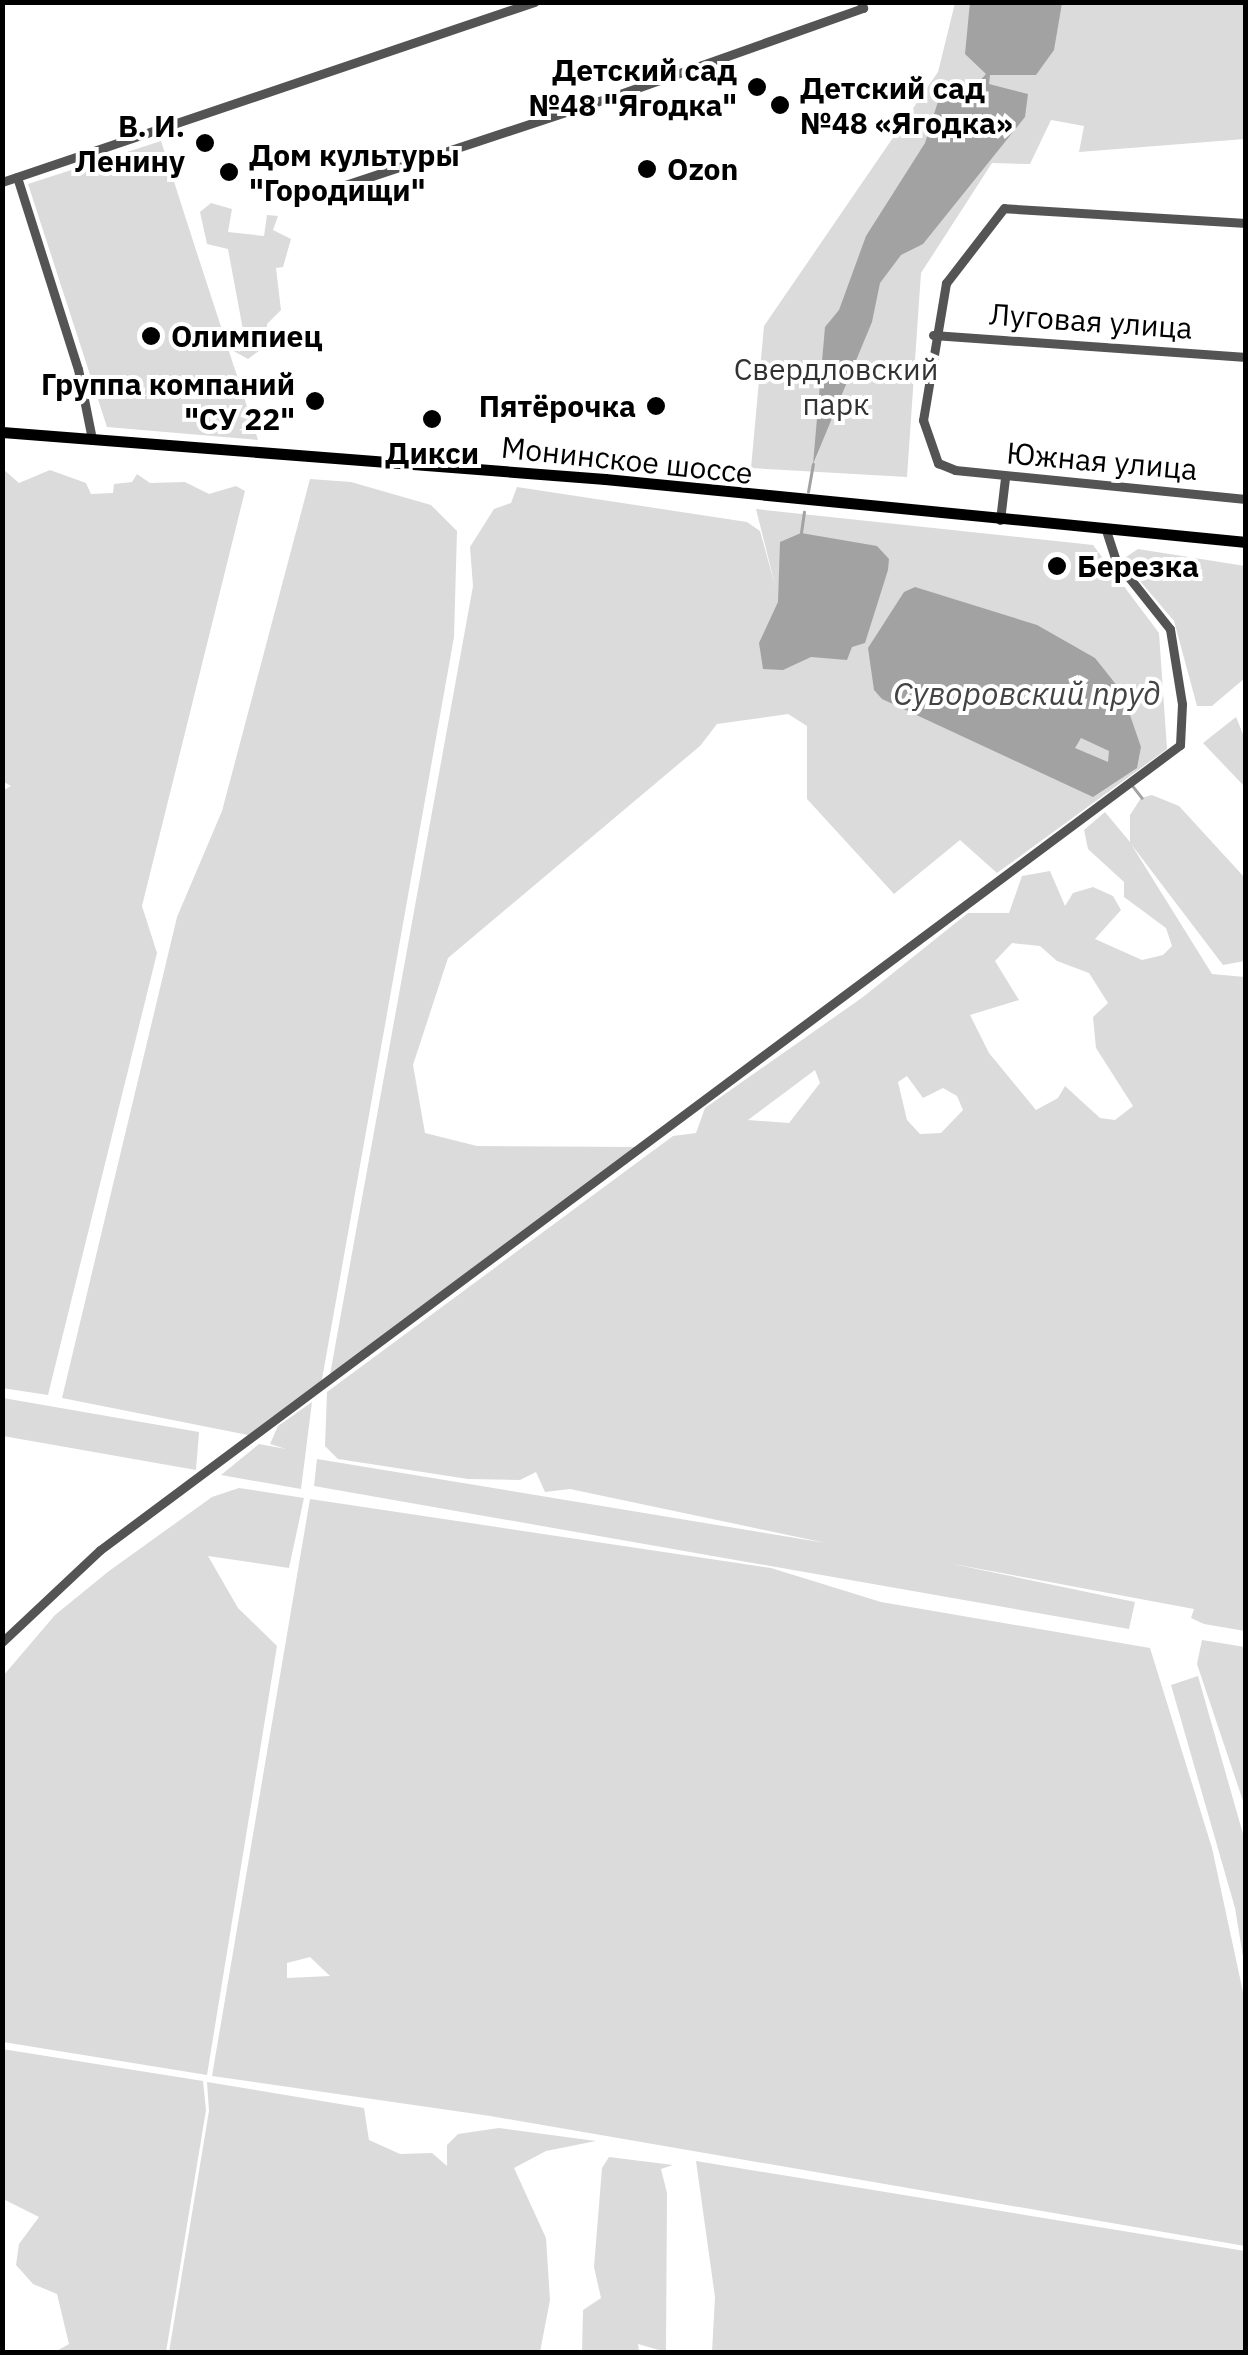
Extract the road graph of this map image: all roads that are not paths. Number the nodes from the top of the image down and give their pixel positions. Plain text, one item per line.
1 (534, 2) edge
2 (862, 5) edge
3 (17, 177) junction
4 (2, 182) edge
5 (342, 186) dead end
6 (1246, 223) edge
7 (933, 334) junction
8 (1246, 357) edge
9 (2, 432) edge
10 (92, 439) junction
11 (1005, 478) junction
12 (1246, 498) edge
13 (1000, 520) junction
14 (1106, 530) junction
15 (1246, 542) edge
16 (2, 1642) edge

1 - 3 street
2 - 5 street
3 - 4 street
3 - 10 street
6 - 7 street
7 - 8 street, Луговая улица
7 - 11 street, Южная улица
9 - 10 main road, Монинское шоссе
10 - 13 main road, Монинское шоссе
11 - 12 street, Южная улица
11 - 13 street
13 - 14 main road, Монинское шоссе
14 - 15 main road, Монинское шоссе
14 - 16 street

